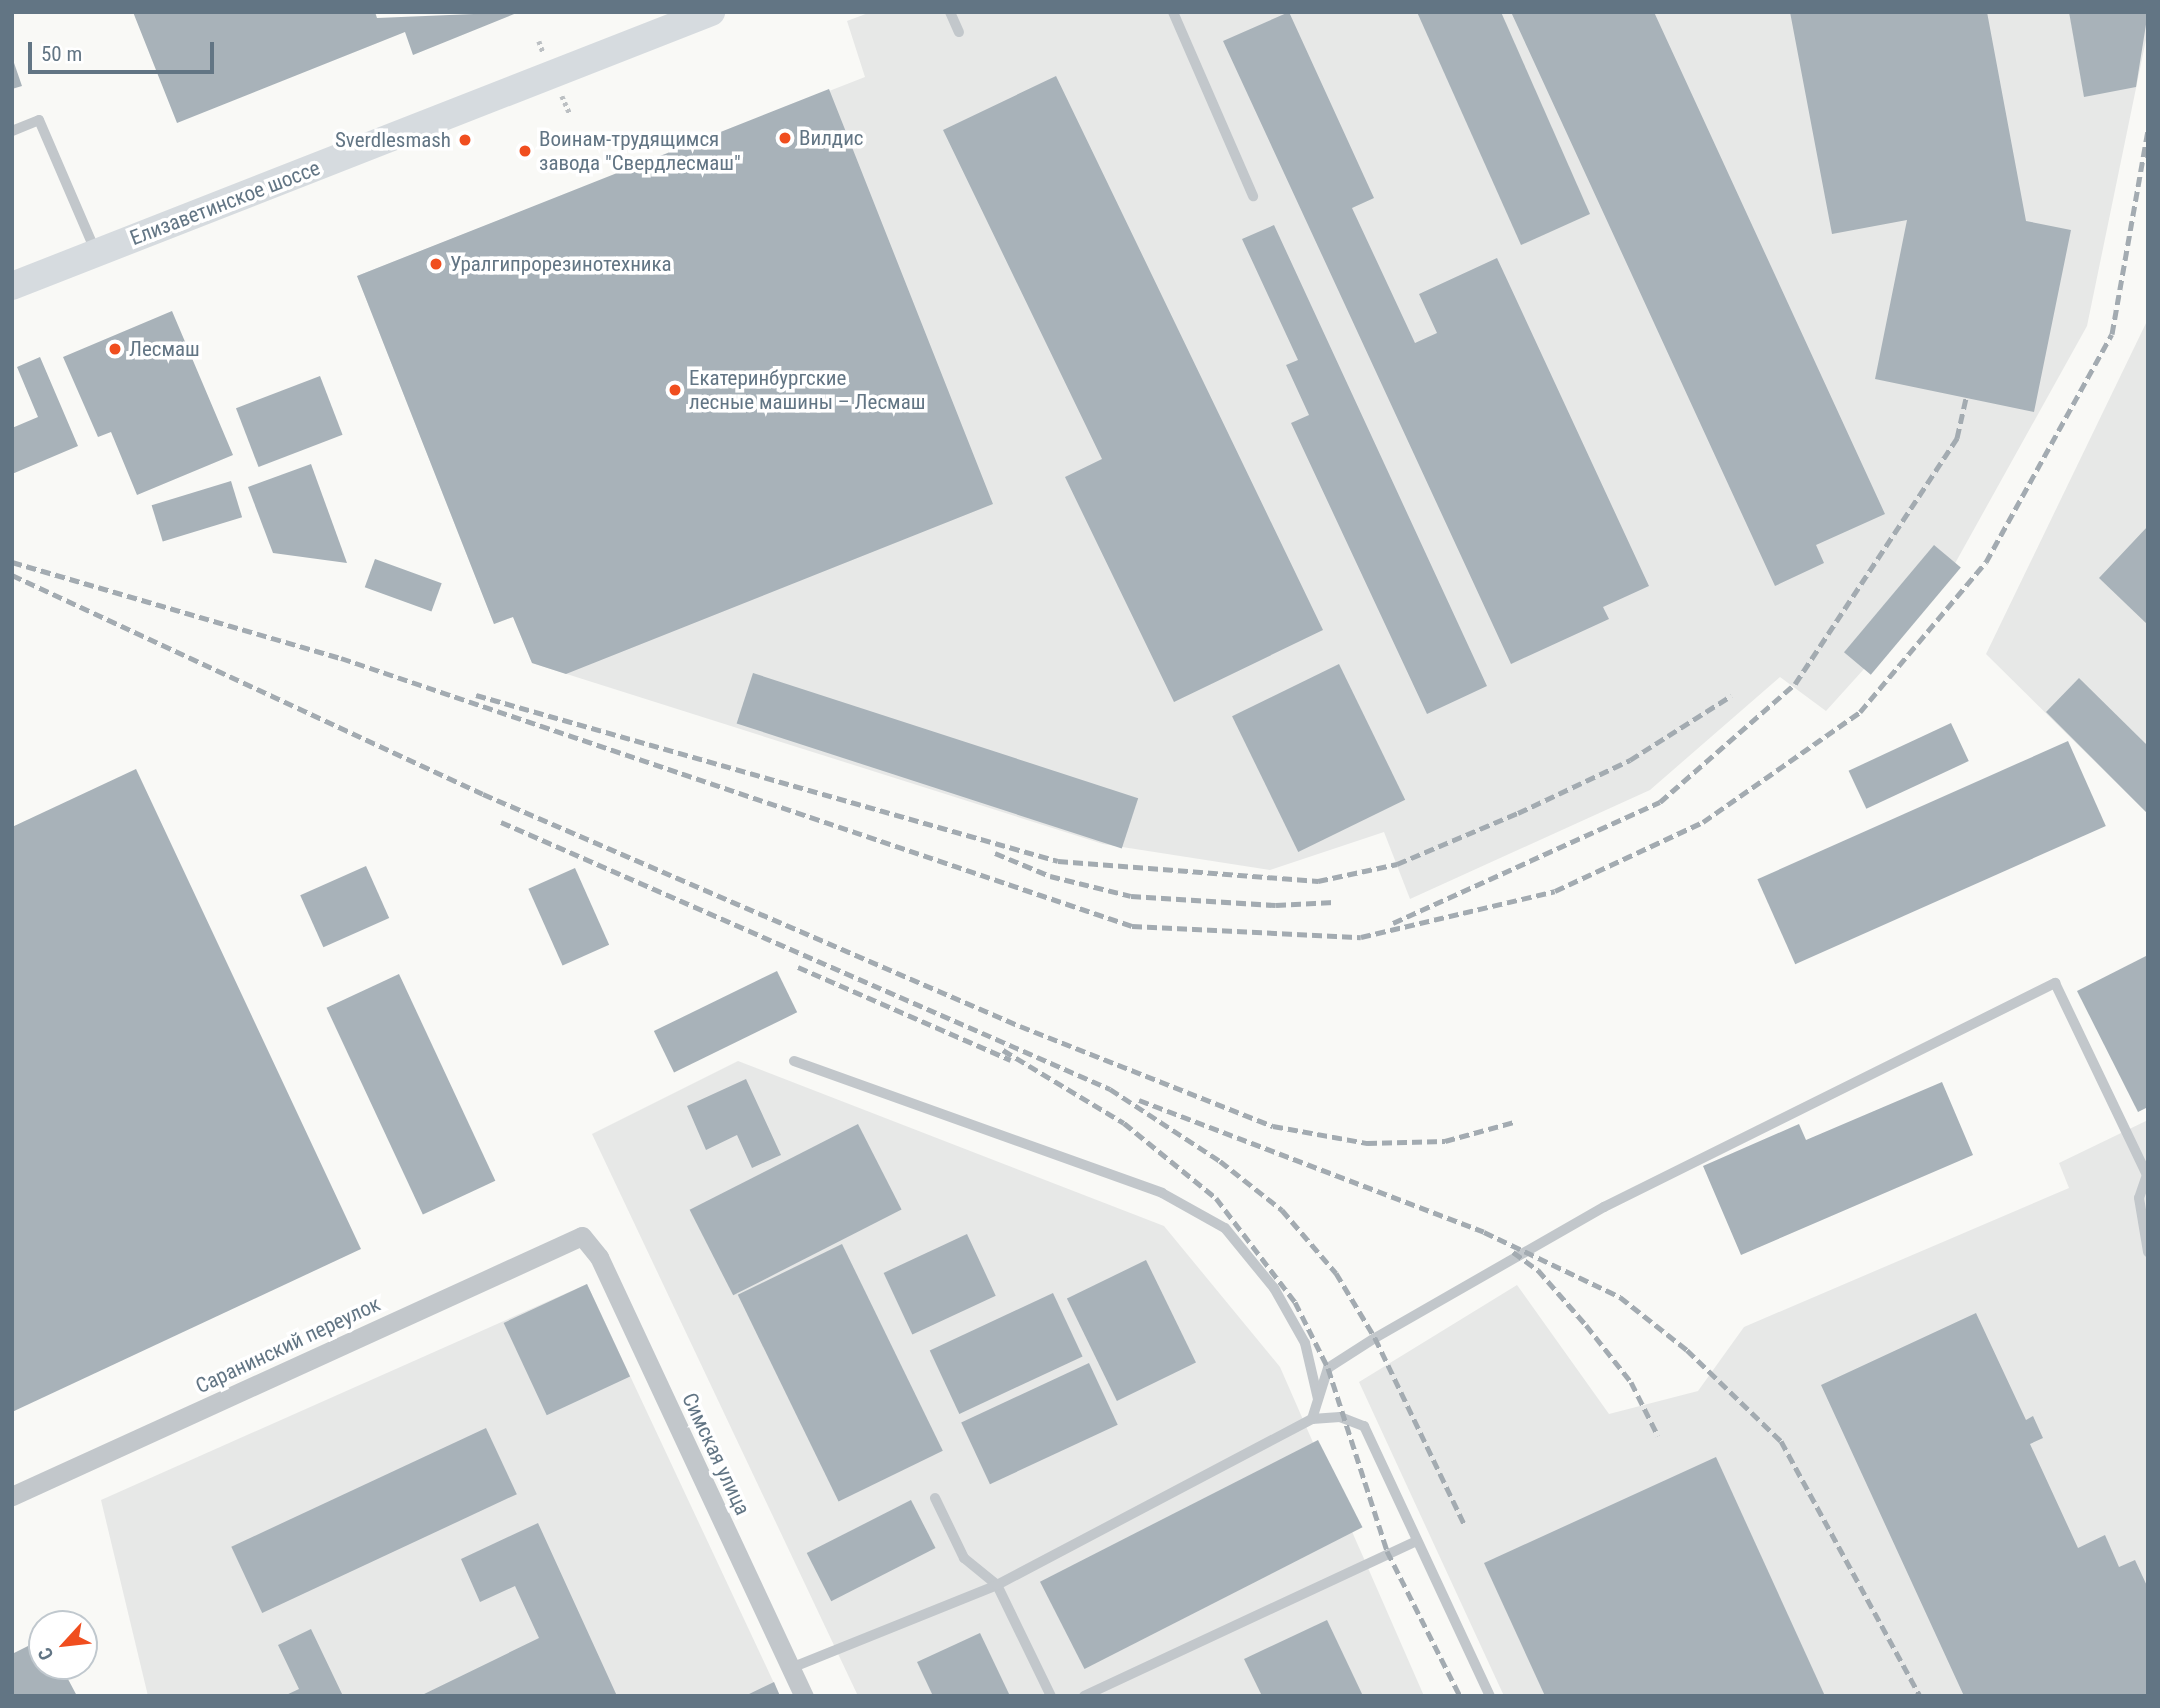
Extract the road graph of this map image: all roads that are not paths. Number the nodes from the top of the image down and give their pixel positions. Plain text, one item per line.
1 (711, 12) edge
2 (950, 12) edge
3 (1173, 12) edge
4 (959, 32) dead end
5 (12, 131) edge
6 (1253, 196) dead end
7 (96, 254) junction
8 (12, 286) edge
9 (794, 1061) dead end
10 (582, 1236) joint
11 (2148, 1252) edge
12 (1318, 1400) junction
13 (1312, 1419) junction
14 (12, 1496) edge
15 (935, 1498) dead end
16 (1414, 1542) junction
17 (997, 1585) junction
18 (791, 1668) junction
19 (804, 1696) edge
20 (1051, 1696) edge
21 (1084, 1696) edge
22 (1490, 1696) edge

1 - 7 main road, Елизаветинское шоссе
2 - 4 lane
3 - 6 lane
5 - 7 lane
7 - 8 main road, Елизаветинское шоссе
9 - 12 lane
10 - 14 street, Саранинский переулок
10 - 18 street, Симская улица
11 - 12 lane
12 - 13 lane
13 - 16 lane
13 - 17 lane
15 - 17 lane
16 - 21 lane
16 - 22 lane
17 - 18 lane
17 - 20 lane
18 - 19 street, Симская улица

